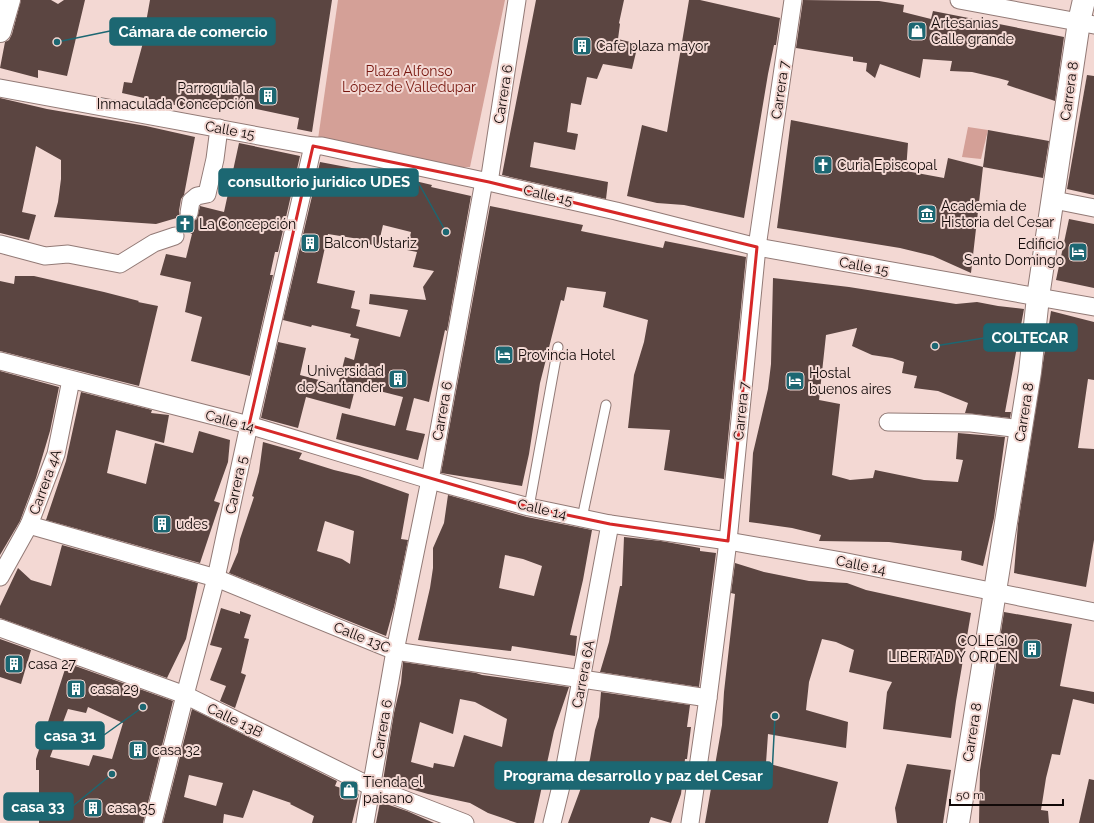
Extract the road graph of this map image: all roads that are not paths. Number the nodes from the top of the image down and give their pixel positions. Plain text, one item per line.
1 (9, 0) edge
2 (517, 0) edge
3 (793, 0) edge
4 (959, 0) edge
5 (1084, 0) edge
6 (1086, 24) edge
7 (0, 31) edge
8 (0, 88) edge
9 (219, 128) junction
10 (313, 146) junction
11 (484, 181) junction
12 (1054, 200) junction
13 (1094, 208) edge
14 (189, 213) dead end
15 (175, 236) dead end
16 (0, 244) edge
17 (757, 247) junction
18 (1038, 297) junction
19 (1094, 307) edge
20 (558, 347) dead end
21 (0, 361) edge
22 (71, 380) junction
23 (606, 405) dead end
24 (888, 422) dead end
25 (249, 425) junction
26 (1021, 429) junction
27 (430, 480) junction
28 (529, 507) junction
29 (582, 518) junction
30 (610, 524) junction
31 (29, 525) junction
32 (728, 541) junction
33 (0, 577) edge
34 (216, 578) junction
35 (995, 591) junction
36 (1094, 612) edge
37 (0, 628) edge
38 (395, 651) junction
39 (582, 679) junction
40 (185, 695) junction
41 (708, 698) junction
42 (372, 787) junction
43 (154, 823) edge
44 (366, 823) edge
45 (465, 823) edge
46 (552, 823) edge
47 (690, 823) edge
48 (958, 823) edge

1 - 7 street
2 - 11 street, Carrera 6
3 - 17 street, Carrera 7
4 - 6 street
5 - 6 street, Carrera 8
6 - 12 street, Carrera 8
8 - 9 street, Calle 15
9 - 10 street, Calle 15
9 - 14 street
10 - 11 street, Calle 15
10 - 25 street, Carrera 5
11 - 17 street, Calle 15
11 - 27 street, Carrera 6
12 - 13 street
12 - 18 street, Carrera 8
15 - 16 street
17 - 18 street, Calle 15
17 - 32 street, Carrera 7
18 - 19 street, Calle 15
18 - 26 street, Carrera 8
20 - 28 lane
21 - 22 street, Calle 14
22 - 25 street, Calle 14
22 - 31 street, Carrera 4A
23 - 29 lane
24 - 26 street
25 - 27 street, Calle 14
25 - 34 street, Carrera 5
26 - 35 street, Carrera 8
27 - 28 street, Calle 14
27 - 38 street, Carrera 6
28 - 29 street, Calle 14
29 - 30 street, Calle 14
30 - 32 street, Calle 14
30 - 39 street, Carrera 6A
31 - 33 street, Carrera 4A
31 - 34 street, Calle 13C
32 - 35 street, Calle 14
32 - 41 street, Carrera 7
34 - 38 street, Calle 13C
34 - 40 street, Carrera 5
35 - 36 street, Calle 14
35 - 48 street, Carrera 8
37 - 40 street, Calle 13B
38 - 39 street, Calle 13C
38 - 42 street, Carrera 6
39 - 41 street, Calle 13C
39 - 46 street, Carrera 6A
40 - 42 street, Calle 13B
40 - 43 street, Carrera 5
41 - 47 street, Carrera 7
42 - 44 street, Carrera 6
42 - 45 street, Calle 13B

